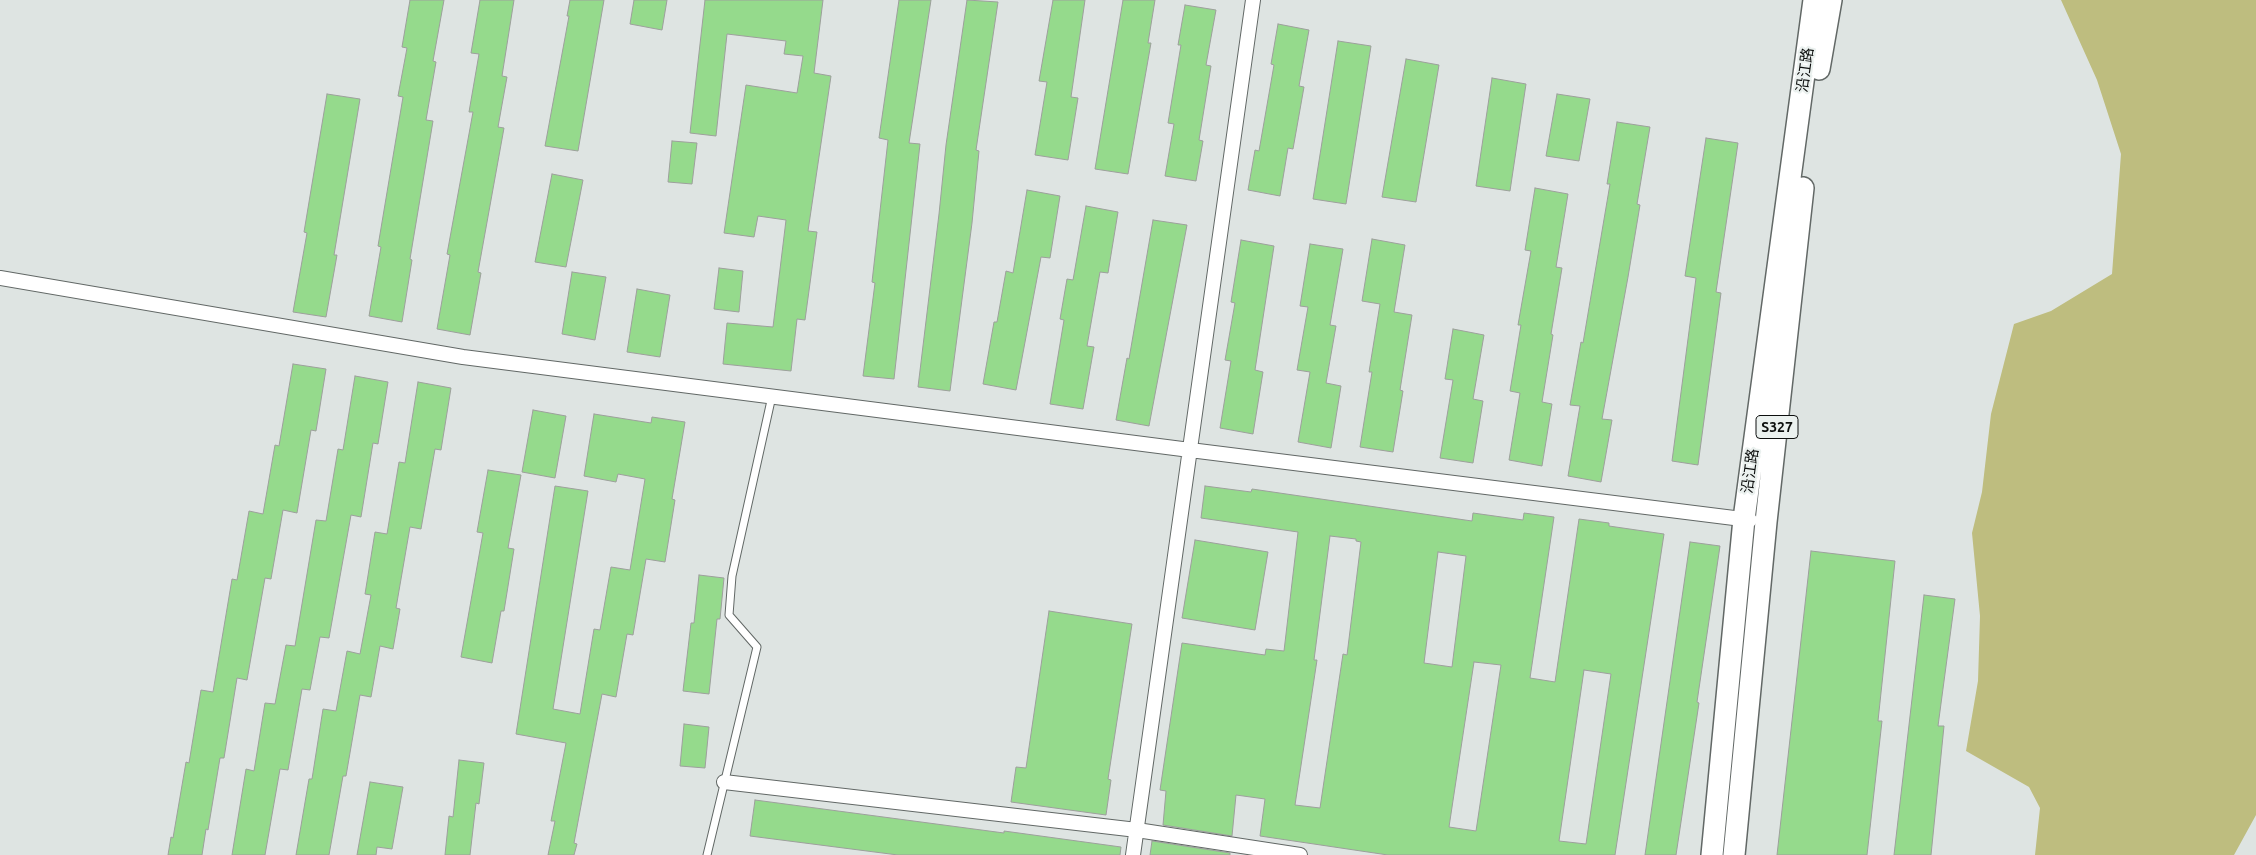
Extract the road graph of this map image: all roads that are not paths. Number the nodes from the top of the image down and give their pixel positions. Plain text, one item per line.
1 (1253, 0) edge
2 (1814, 0) edge
3 (1831, 0) edge
4 (0, 278) edge
5 (772, 396) junction
6 (1190, 450) junction
7 (1744, 519) junction
8 (1766, 522) junction
9 (724, 782) junction
10 (1137, 830) junction
11 (707, 855) edge
12 (1133, 855) edge
13 (1300, 855) edge
14 (1712, 855) edge
15 (1734, 855) edge

1 - 6 street
2 - 7 main road, 沿江路
3 - 8 main road, 沿江路 / S327
4 - 5 street
5 - 6 street
5 - 9 lane
6 - 7 street
6 - 10 street
7 - 8 street
7 - 14 main road, 沿江路
8 - 15 main road, 沿江路 / S327
9 - 10 street
9 - 11 lane
10 - 12 street
10 - 13 street

